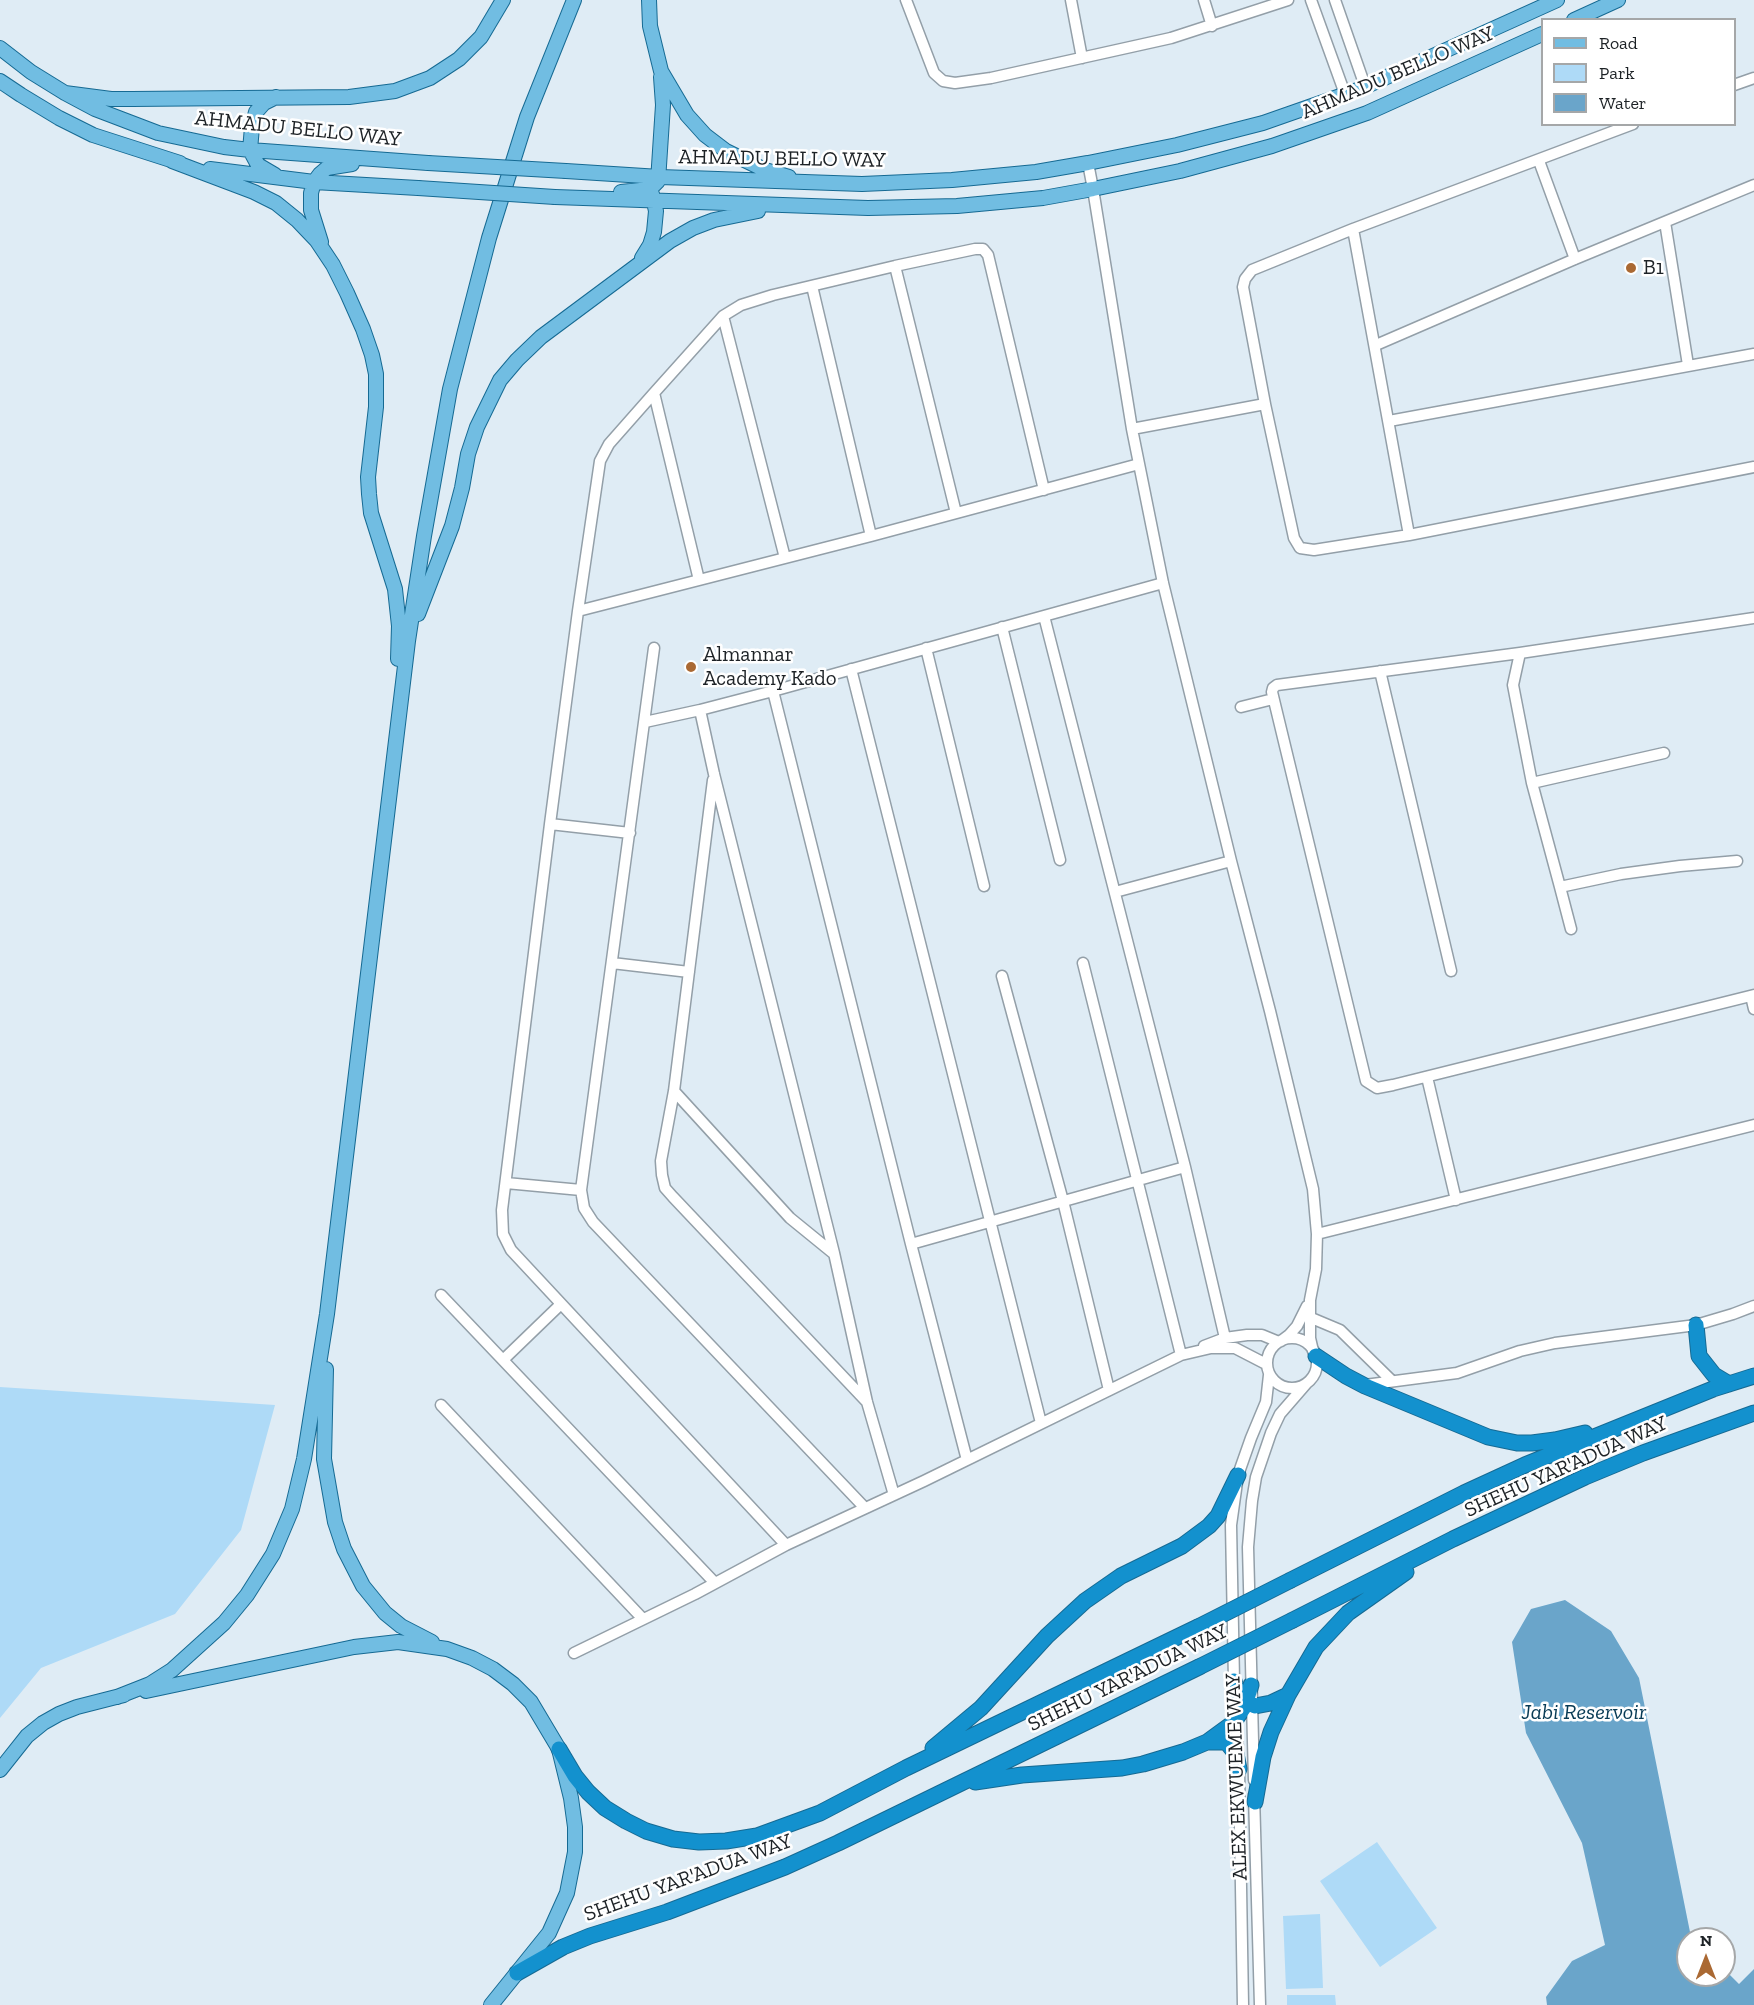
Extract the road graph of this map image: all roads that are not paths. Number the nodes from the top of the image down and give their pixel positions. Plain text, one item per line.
1 (503, 0) edge
2 (574, 0) edge
3 (649, 0) edge
4 (906, 0) edge
5 (1071, 0) edge
6 (1204, 0) edge
7 (1288, 0) edge
8 (1311, 0) edge
9 (1335, 0) edge
10 (1557, 0) edge
11 (1618, 0) edge
12 (1578, 18) edge
13 (1212, 26) junction
14 (1541, 34) edge
15 (0, 48) edge
16 (1082, 58) junction
17 (661, 71) junction
18 (1754, 78) edge
19 (0, 81) edge
20 (1736, 84) edge
21 (1365, 86) junction
22 (65, 93) junction
23 (1345, 94) junction
24 (277, 96) junction
25 (1628, 126) edge
26 (250, 150) junction
27 (172, 161) junction
28 (1539, 161) junction
29 (411, 162) junction
30 (1088, 164) junction
31 (625, 174) junction
32 (660, 177) junction
33 (288, 179) junction
34 (314, 182) junction
35 (821, 184) junction
36 (1754, 184) edge
37 (1094, 189) junction
38 (652, 195) junction
39 (810, 206) junction
40 (1665, 222) junction
41 (1353, 229) junction
42 (326, 255) junction
43 (1575, 259) junction
44 (638, 265) junction
45 (896, 266) junction
46 (812, 286) junction
47 (723, 316) junction
48 (1376, 345) junction
49 (1754, 354) edge
50 (1688, 365) junction
51 (654, 393) junction
52 (1265, 404) junction
53 (1389, 421) junction
54 (1132, 429) junction
55 (1140, 464) junction
56 (1754, 467) edge
57 (1044, 490) junction
58 (956, 513) junction
59 (1409, 535) junction
60 (871, 536) junction
61 (785, 558) junction
62 (699, 580) junction
63 (1163, 583) junction
64 (578, 611) junction
65 (1044, 616) junction
66 (1754, 618) edge
67 (1002, 627) junction
68 (408, 641) junction
69 (654, 648) dead end
70 (926, 648) junction
71 (1520, 653) junction
72 (851, 669) junction
73 (1380, 671) junction
74 (773, 691) junction
75 (1273, 699) junction
76 (1241, 706) dead end
77 (700, 710) junction
78 (645, 722) junction
79 (397, 726) junction
80 (1664, 753) dead end
81 (714, 774) junction
82 (1532, 783) junction
83 (550, 824) junction
84 (630, 833) junction
85 (1060, 860) dead end
86 (1231, 861) junction
87 (1737, 861) dead end
88 (984, 886) dead end
89 (1560, 888) junction
90 (1115, 892) junction
91 (1571, 929) dead end
92 (612, 963) junction
93 (1083, 963) dead end
94 (1451, 971) dead end
95 (689, 972) junction
96 (1002, 976) dead end
97 (1752, 995) edge
98 (1754, 1009) edge
99 (1427, 1077) junction
100 (674, 1091) junction
101 (1754, 1125) edge
102 (1185, 1167) junction
103 (1139, 1180) junction
104 (506, 1184) junction
105 (581, 1190) junction
106 (1456, 1200) junction
107 (1063, 1201) junction
108 (989, 1223) junction
109 (1317, 1234) junction
110 (911, 1244) junction
111 (834, 1253) junction
112 (441, 1295) dead end
113 (1310, 1300) junction
114 (561, 1304) junction
115 (1754, 1306) edge
116 (327, 1314) junction
117 (1309, 1317) junction
118 (1696, 1325) junction
119 (1225, 1338) junction
120 (1280, 1341) junction
121 (1196, 1350) junction
122 (1314, 1353) junction
123 (1181, 1355) junction
124 (503, 1360) junction
125 (1268, 1369) junction
126 (1754, 1376) edge
127 (1392, 1381) junction
128 (1306, 1384) junction
129 (1729, 1384) junction
130 (1365, 1386) junction
131 (1109, 1390) junction
132 (867, 1402) junction
133 (441, 1405) dead end
134 (1754, 1413) edge
135 (1648, 1415) junction
136 (1041, 1423) junction
137 (967, 1460) junction
138 (1238, 1475) junction
139 (894, 1495) junction
140 (865, 1508) junction
141 (1453, 1539) junction
142 (786, 1545) junction
143 (715, 1582) junction
144 (642, 1618) junction
145 (447, 1649) junction
146 (574, 1653) dead end
147 (1234, 1681) junction
148 (1251, 1685) joint
149 (1288, 1695) junction
150 (117, 1697) junction
151 (1249, 1704) junction
152 (1237, 1719) junction
153 (1207, 1742) junction
154 (559, 1749) junction
155 (906, 1768) junction
156 (1239, 1769) junction
157 (0, 1770) edge
158 (950, 1789) junction
159 (1254, 1802) junction
160 (517, 1973) junction
161 (491, 2005) edge
162 (1243, 2005) edge
163 (1260, 2005) edge

1 - 24 main road
2 - 68 main road
3 - 17 main road
4 - 16 street
5 - 16 street
6 - 13 street
7 - 13 street
8 - 23 street
9 - 21 street
10 - 21 main road, AHMADU BELLO WAY
11 - 12 main road
13 - 16 street
14 - 37 main road, AHMADU BELLO WAY
15 - 22 main road, AHMADU BELLO WAY
17 - 32 main road
17 - 35 main road
18 - 20 street
19 - 27 main road
21 - 23 main road, AHMADU BELLO WAY
22 - 24 main road
22 - 26 main road, AHMADU BELLO WAY
23 - 30 main road, AHMADU BELLO WAY
24 - 26 main road
25 - 28 street
26 - 29 main road, AHMADU BELLO WAY
26 - 33 main road
27 - 33 main road
27 - 42 main road
28 - 41 street
28 - 43 street
29 - 31 main road, AHMADU BELLO WAY, bridge
29 - 34 main road
30 - 35 main road, AHMADU BELLO WAY
30 - 37 street
31 - 32 main road, AHMADU BELLO WAY
31 - 38 main road
32 - 35 main road, AHMADU BELLO WAY
32 - 38 main road
33 - 34 main road
34 - 38 main road, AHMADU BELLO WAY, bridge
34 - 42 main road
36 - 40 street
37 - 39 main road, AHMADU BELLO WAY
37 - 54 street
38 - 39 main road, AHMADU BELLO WAY
38 - 44 main road
39 - 44 main road
40 - 43 street
40 - 50 street
41 - 48 street
41 - 52 street
42 - 79 main road
43 - 48 street
44 - 68 main road
45 - 46 street
45 - 57 street
45 - 58 street
46 - 47 street
46 - 60 street
47 - 51 street
47 - 61 street
48 - 53 street
49 - 50 street
50 - 53 street
51 - 62 street
51 - 64 street
52 - 54 street
52 - 59 street
53 - 59 street
54 - 55 street
55 - 57 street
55 - 63 street
56 - 59 street
57 - 58 street
58 - 60 street
60 - 61 street
61 - 62 street
62 - 64 street
63 - 65 street
63 - 86 street
64 - 83 street
65 - 67 street
65 - 90 street
66 - 71 street
67 - 70 street
67 - 85 street
68 - 79 main road
69 - 78 street
70 - 72 street
70 - 88 street
71 - 73 street
71 - 82 street
72 - 74 street
72 - 108 street
73 - 75 street
73 - 94 street
74 - 77 street
74 - 110 street
75 - 76 street
75 - 99 street
77 - 78 street
77 - 81 street
78 - 84 street
79 - 116 main road
80 - 82 street
81 - 95 street
81 - 111 street
82 - 89 street
83 - 84 street
83 - 104 street
84 - 92 street
86 - 90 street
86 - 109 street
87 - 89 street
89 - 91 street
90 - 102 street
92 - 95 street
92 - 105 street
93 - 103 street
95 - 100 street
96 - 107 street
97 - 98 street
97 - 99 street
99 - 106 street
100 - 111 street
100 - 132 street
101 - 106 street
102 - 103 street
102 - 119 street
103 - 107 street
103 - 123 street
104 - 105 street
104 - 114 street
105 - 140 street
106 - 109 street
107 - 108 street
107 - 131 street
108 - 110 street
108 - 136 street
109 - 113 street
110 - 137 street
111 - 132 street
112 - 124 street
113 - 117 street
113 - 120 street
114 - 124 street
114 - 142 street
115 - 118 street
116 - 145 main road
116 - 150 main road
117 - 122 street
117 - 127 street
118 - 127 street
118 - 129 highway
119 - 120 street
119 - 121 street
120 - 122 street
120 - 125 street
121 - 123 street
121 - 125 street
122 - 128 street
122 - 130 highway
123 - 131 street
124 - 143 street
125 - 128 street
125 - 138 street, ALEX EKWUEME WAY
126 - 129 highway, SHEHU YAR'ADUA WAY
127 - 130 street
128 - 148 street, ALEX EKWUEME WAY
129 - 135 highway, SHEHU YAR'ADUA WAY
130 - 135 highway
131 - 136 street
132 - 139 street
133 - 144 street
134 - 141 highway, SHEHU YAR'ADUA WAY
135 - 155 highway, SHEHU YAR'ADUA WAY, bridge
136 - 137 street
137 - 139 street
138 - 147 street, ALEX EKWUEME WAY
138 - 155 highway
139 - 140 street
140 - 142 street
141 - 149 highway
141 - 158 highway, SHEHU YAR'ADUA WAY, bridge
142 - 143 street
143 - 144 street
144 - 146 street
145 - 150 main road
145 - 154 main road
147 - 151 highway
147 - 152 street, ALEX EKWUEME WAY
148 - 151 highway
149 - 151 highway
149 - 159 highway
150 - 157 main road
151 - 152 highway
151 - 159 street, ALEX EKWUEME WAY
152 - 153 highway
152 - 156 street, ALEX EKWUEME WAY
153 - 156 highway
153 - 158 highway
154 - 155 highway, SHEHU YAR'ADUA WAY
154 - 160 main road
156 - 162 street, ALEX EKWUEME WAY
158 - 160 highway, SHEHU YAR'ADUA WAY
159 - 163 street, ALEX EKWUEME WAY
160 - 161 main road

